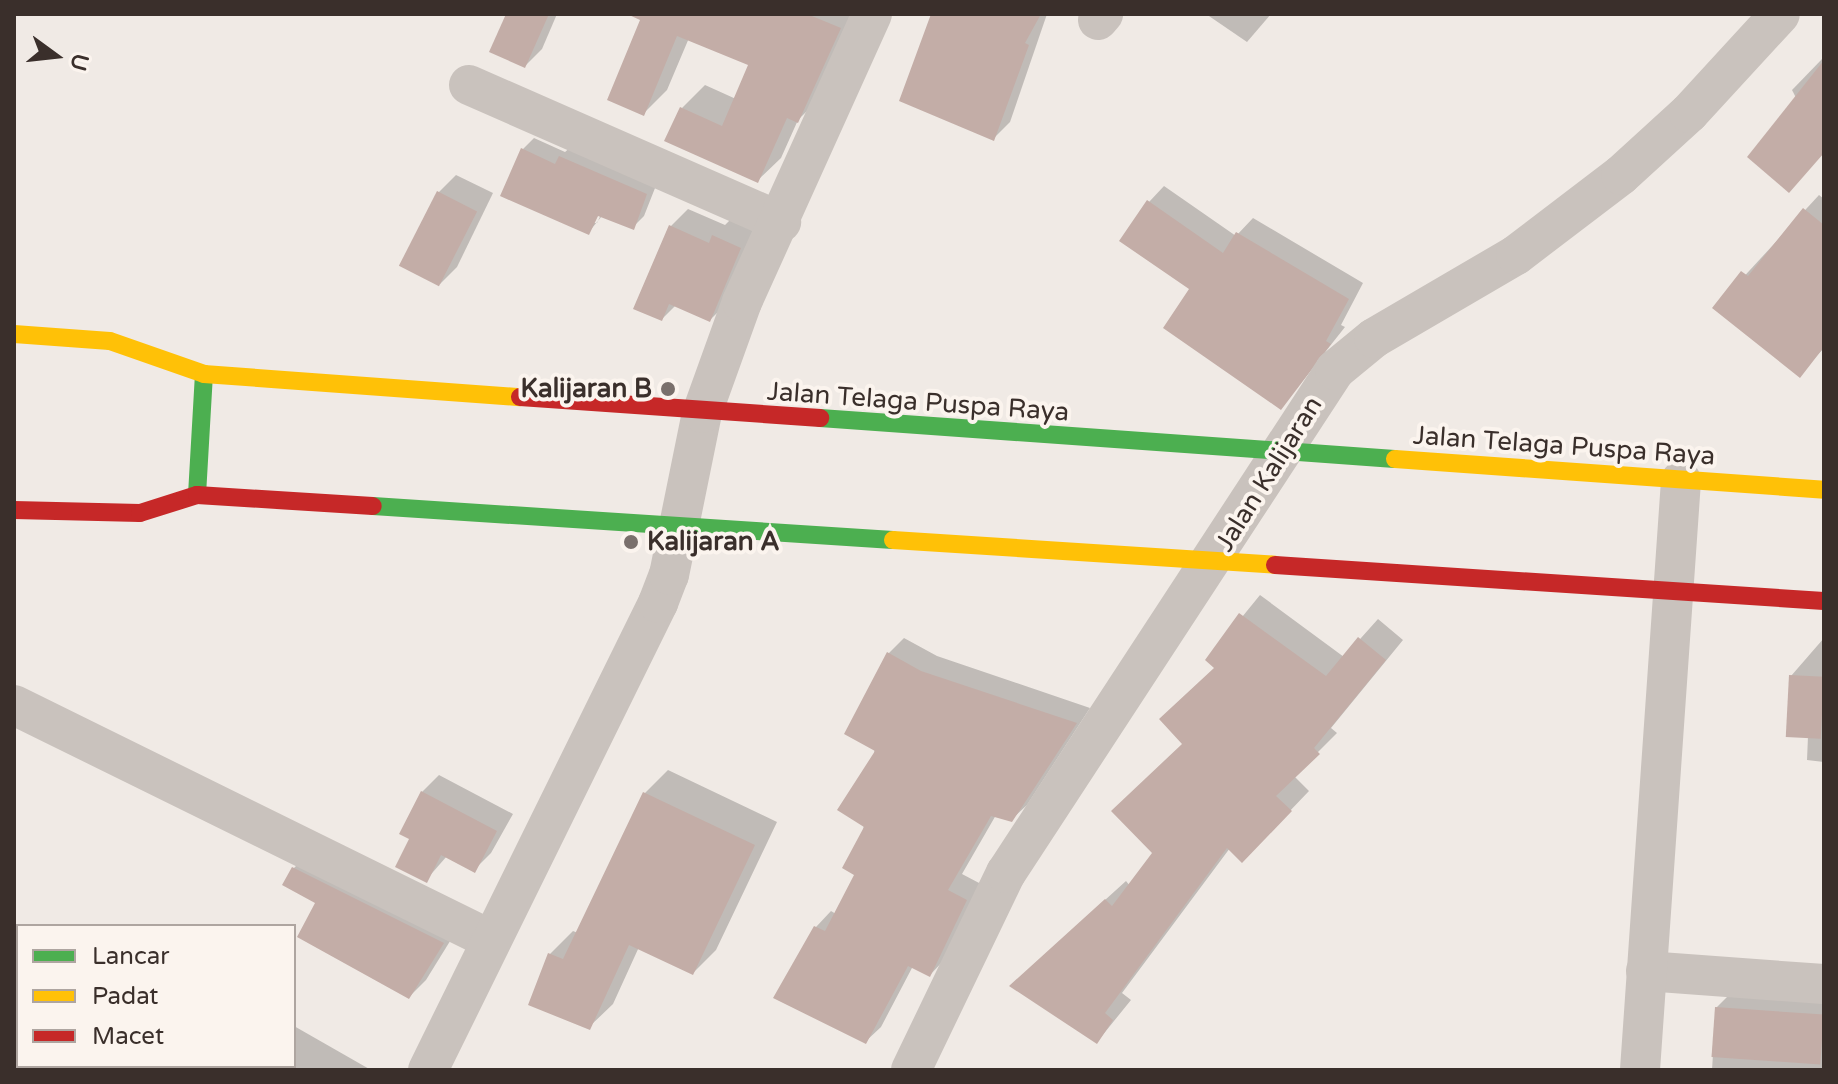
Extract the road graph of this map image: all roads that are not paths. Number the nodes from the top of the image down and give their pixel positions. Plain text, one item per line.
1 (872, 14) edge
2 (1780, 14) edge
3 (469, 85) dead end
4 (781, 222) junction
5 (14, 334) edge
6 (204, 374) junction
7 (702, 413) junction
8 (1277, 453) junction
9 (1681, 480) junction
10 (1824, 490) edge
11 (197, 495) junction
12 (14, 510) edge
13 (678, 526) junction
14 (1214, 561) junction
15 (1671, 591) junction
16 (1824, 601) edge
17 (14, 705) edge
18 (491, 940) junction
19 (1646, 971) junction
20 (1824, 984) edge
21 (428, 1070) edge
22 (911, 1070) edge
23 (1640, 1070) edge

1 - 4 street
2 - 8 street, Jalan Kalijaran
3 - 4 street
4 - 7 street
5 - 6 main road, Jalan Telaga Puspa Raya
6 - 7 main road, Jalan Telaga Puspa Raya
6 - 11 main road
7 - 8 main road, Jalan Telaga Puspa Raya
7 - 13 street
8 - 9 main road, Jalan Telaga Puspa Raya
8 - 14 street, Jalan Kalijaran
9 - 10 main road, Jalan Telaga Puspa Raya
9 - 15 street
11 - 12 main road
11 - 13 main road
13 - 14 main road
13 - 18 street
14 - 15 main road
14 - 22 street, Jalan Kalijaran
15 - 16 main road
15 - 19 street
17 - 18 street
18 - 21 street
19 - 20 street
19 - 23 street

